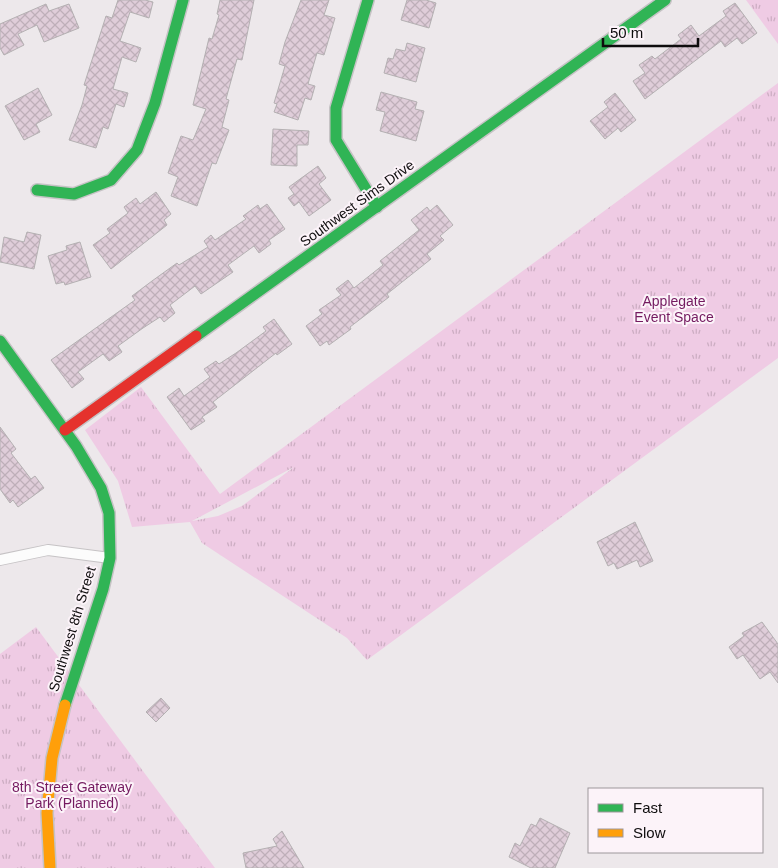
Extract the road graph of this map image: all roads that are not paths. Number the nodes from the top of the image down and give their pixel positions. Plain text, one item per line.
1 (183, 0) edge
2 (368, 0) edge
3 (665, 0) edge
4 (37, 190) dead end
5 (377, 207) junction
6 (0, 341) edge
7 (66, 430) junction
8 (110, 558) junction
9 (0, 560) edge
10 (50, 868) edge

1 - 4 street
2 - 5 street
3 - 5 street, Southwest Sims Drive
5 - 7 street, Southwest Sims Drive
6 - 7 street, Southwest 8th Street
7 - 8 street, Southwest 8th Street
8 - 9 street
8 - 10 street, Southwest 8th Street

